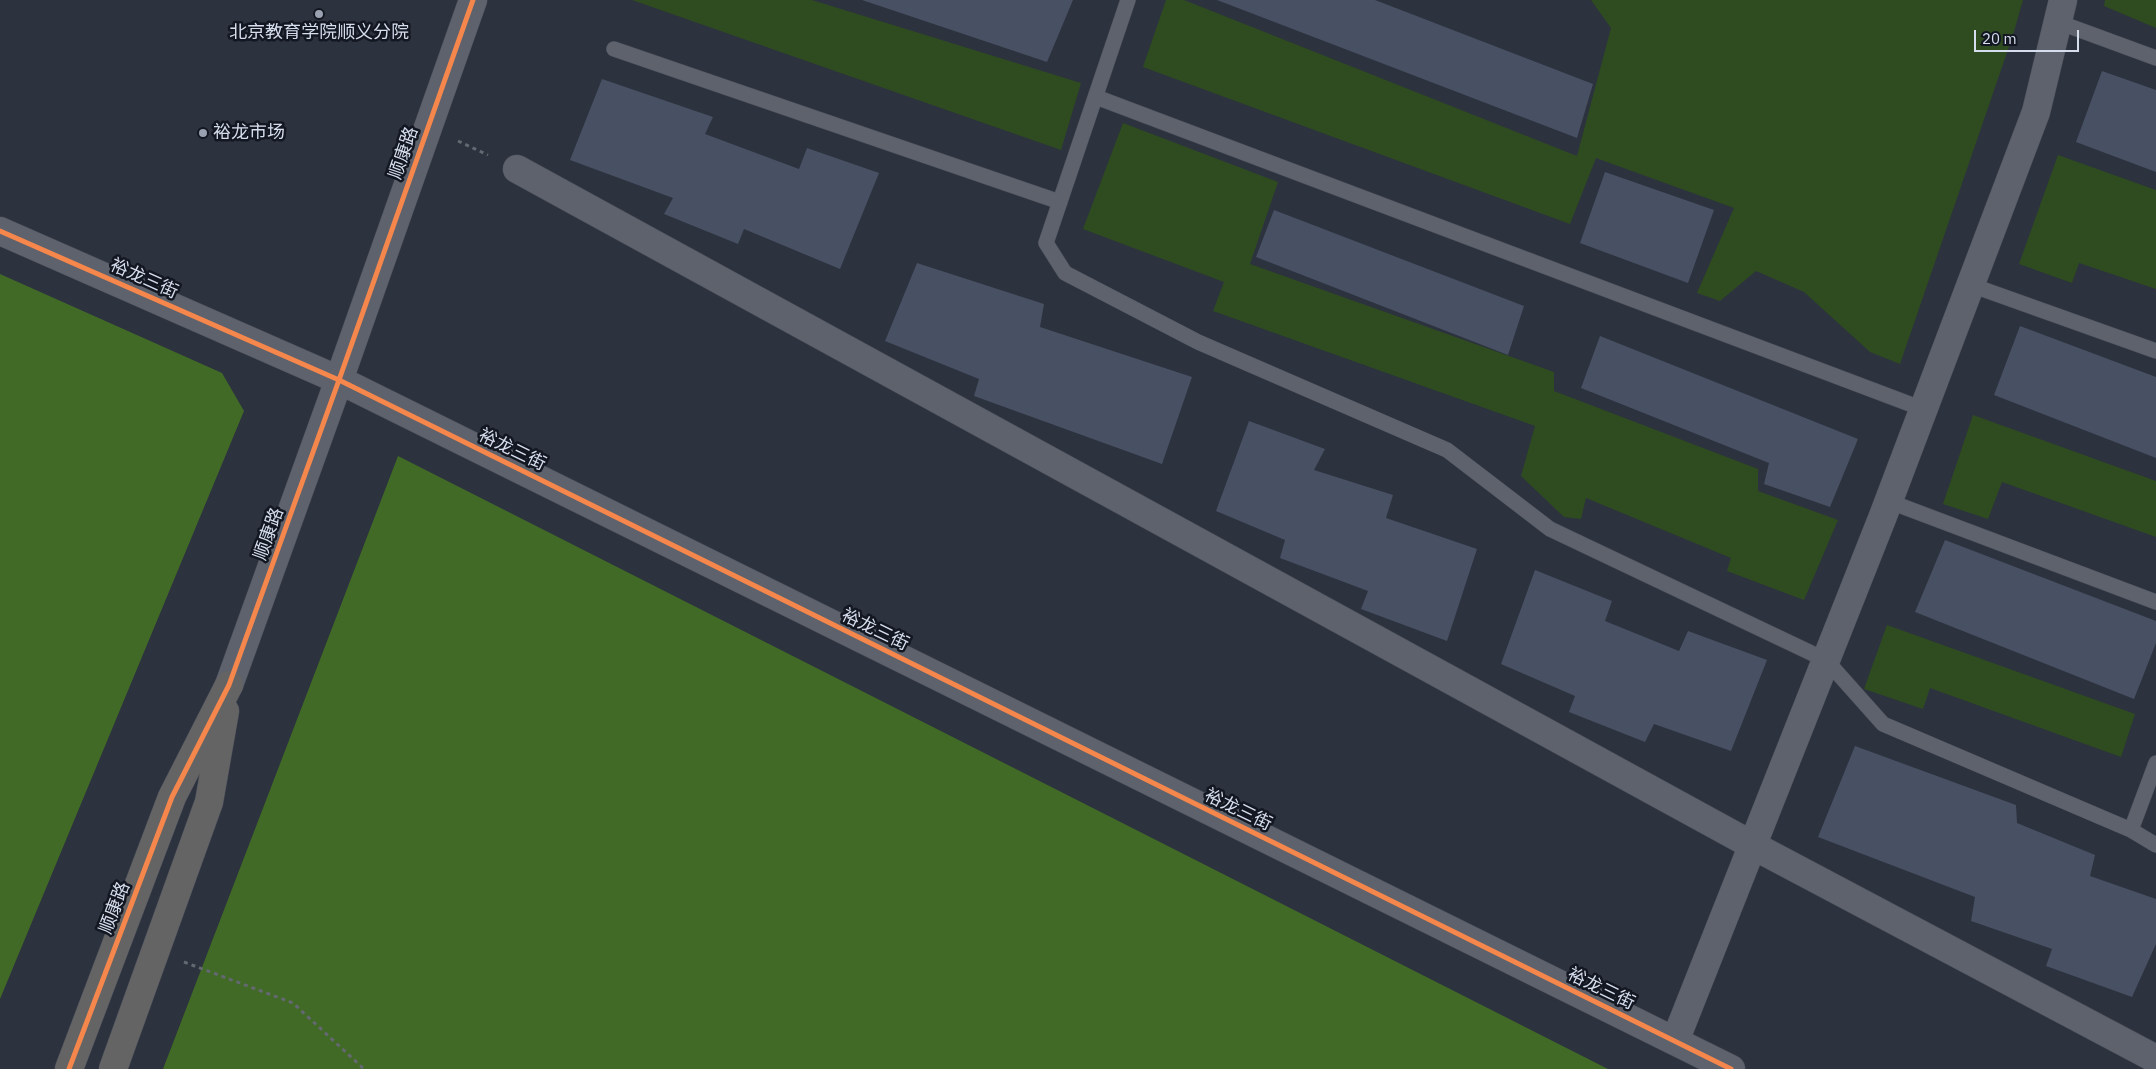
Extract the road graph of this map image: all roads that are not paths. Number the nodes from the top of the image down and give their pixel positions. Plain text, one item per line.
1 (472, 0) edge
2 (1128, 0) edge
3 (2061, 11) edge
4 (614, 48) dead end
5 (2156, 58) edge
6 (1096, 97) junction
7 (517, 169) road end
8 (1060, 202) junction
9 (0, 231) edge
10 (1971, 285) junction
11 (2156, 351) edge
12 (339, 380) junction
13 (1923, 409) junction
14 (1888, 501) junction
15 (2156, 602) edge
16 (1826, 660) junction
17 (229, 684) junction
18 (2156, 762) edge
19 (2131, 830) junction
20 (1752, 845) junction
21 (2156, 845) edge
22 (1675, 1041) junction
23 (2156, 1059) edge
24 (69, 1069) edge
25 (113, 1069) edge
26 (1731, 1069) edge

1 - 12 street, 顺康路
2 - 6 lane
3 - 5 lane
3 - 10 street
4 - 8 lane
6 - 8 lane
6 - 13 lane
7 - 20 street
8 - 16 lane
9 - 12 street, 裕龙三街
10 - 11 lane
10 - 13 street
12 - 17 street, 顺康路
12 - 22 street, 裕龙三街
13 - 14 street
14 - 15 lane
14 - 16 street
16 - 19 lane
16 - 20 street
17 - 24 main road, 顺康路
17 - 25 main road, 顺康路
18 - 19 lane
19 - 21 lane
20 - 22 street
20 - 23 street
22 - 26 street, 裕龙三街

